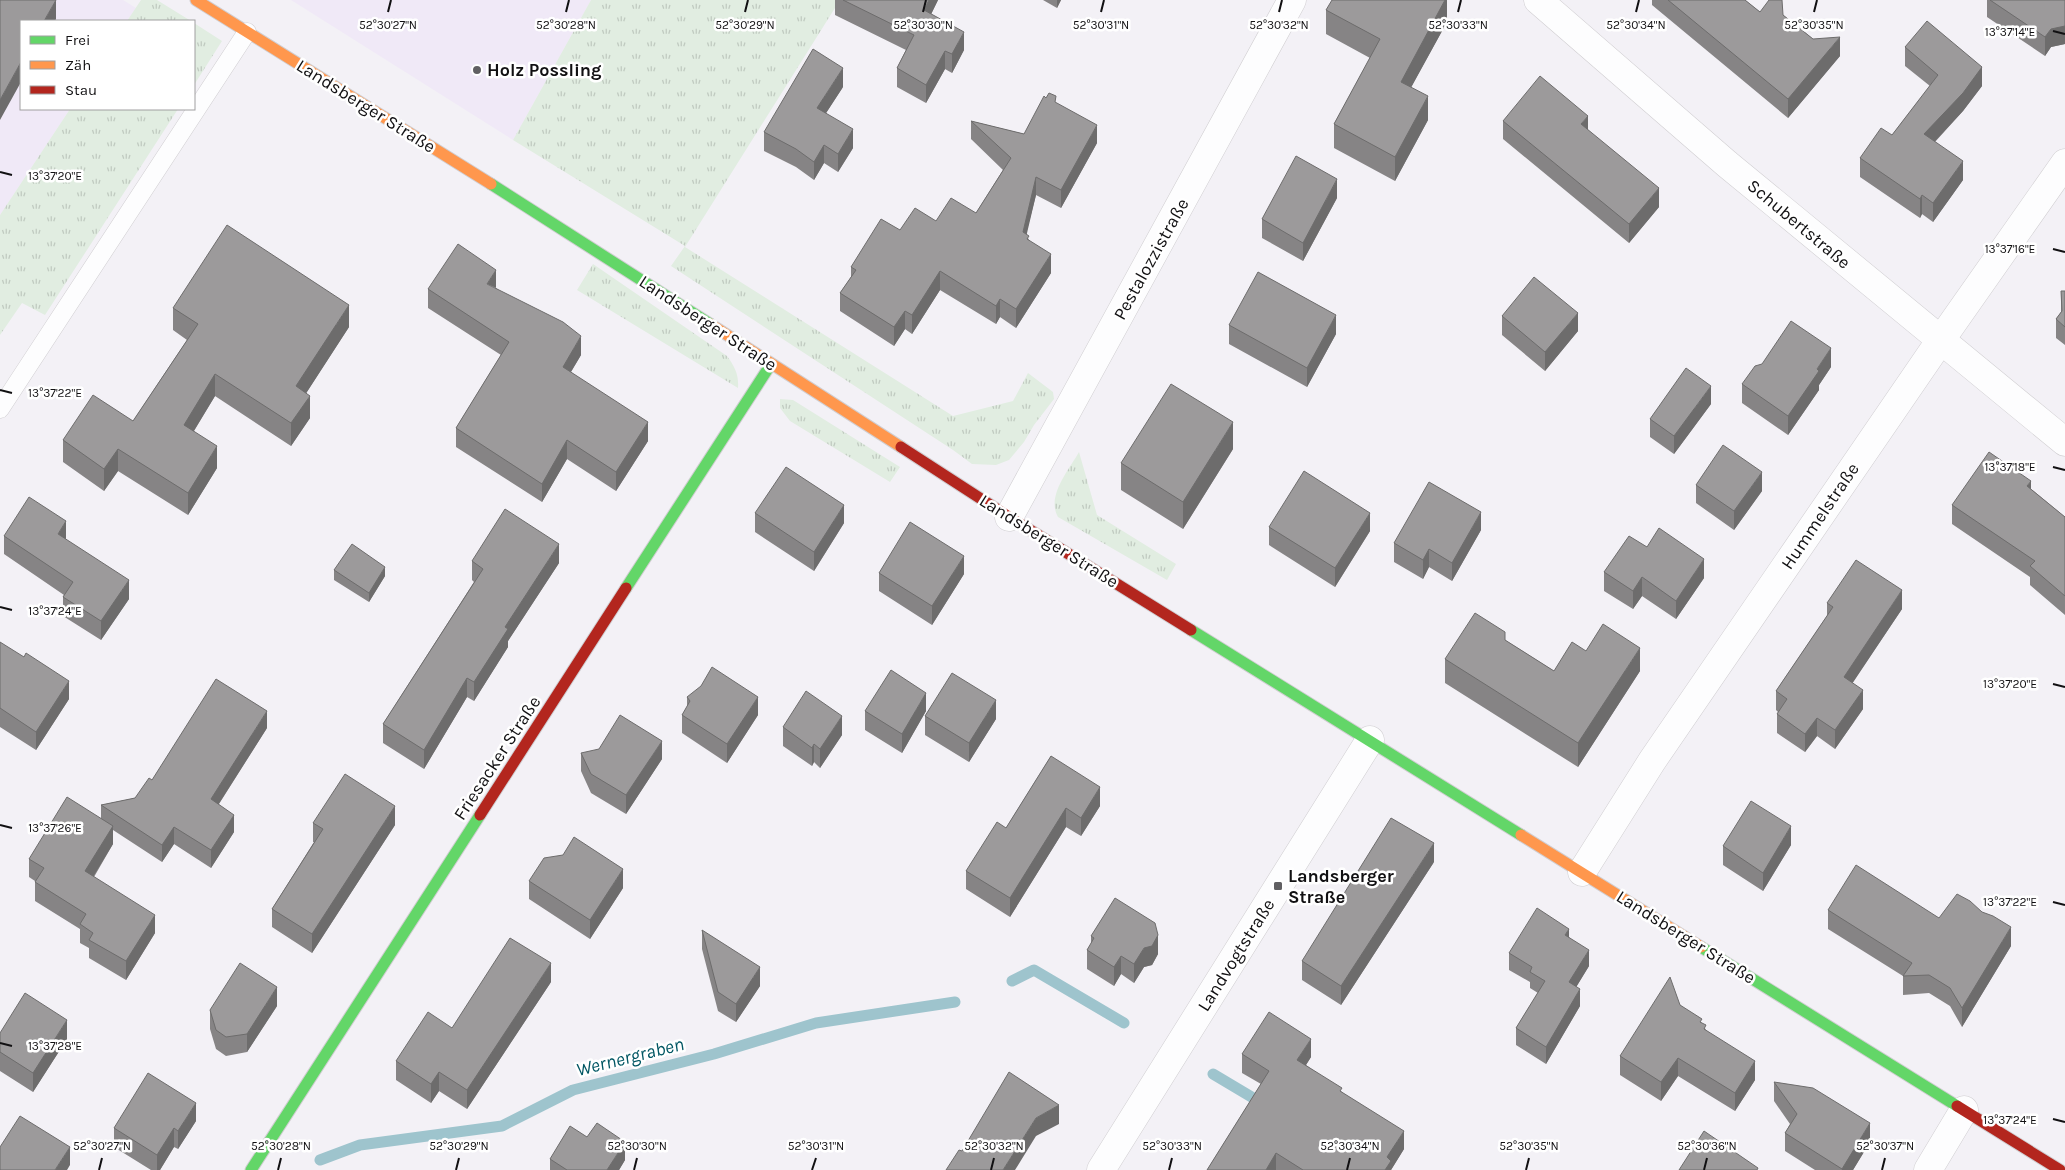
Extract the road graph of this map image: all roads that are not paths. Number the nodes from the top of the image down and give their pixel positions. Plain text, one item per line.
1 (196, 0) edge
2 (1292, 0) edge
3 (1538, 0) edge
4 (247, 32) junction
5 (2065, 163) edge
6 (1940, 341) junction
7 (771, 364) junction
8 (0, 409) edge
9 (2065, 442) edge
10 (1009, 517) junction
11 (1370, 740) junction
12 (1582, 872) junction
13 (1964, 1110) junction
14 (251, 1170) edge
15 (1101, 1170) edge
16 (1928, 1170) edge
17 (2060, 1170) edge

1 - 4 street, Landsberger Straße
2 - 10 street, Pestalozzistraße
3 - 6 street, Schubertstraße
4 - 7 street, Landsberger Straße
4 - 8 lane
5 - 6 street, Hummelstraße
6 - 9 street, Schubertstraße
6 - 12 street, Hummelstraße
7 - 10 street, Landsberger Straße
7 - 14 street, Friesacker Straße
10 - 11 street, Landsberger Straße
11 - 12 street, Landsberger Straße
11 - 15 street, Landvogtstraße
12 - 13 street, Landsberger Straße
13 - 16 street
13 - 17 street, Landsberger Straße

